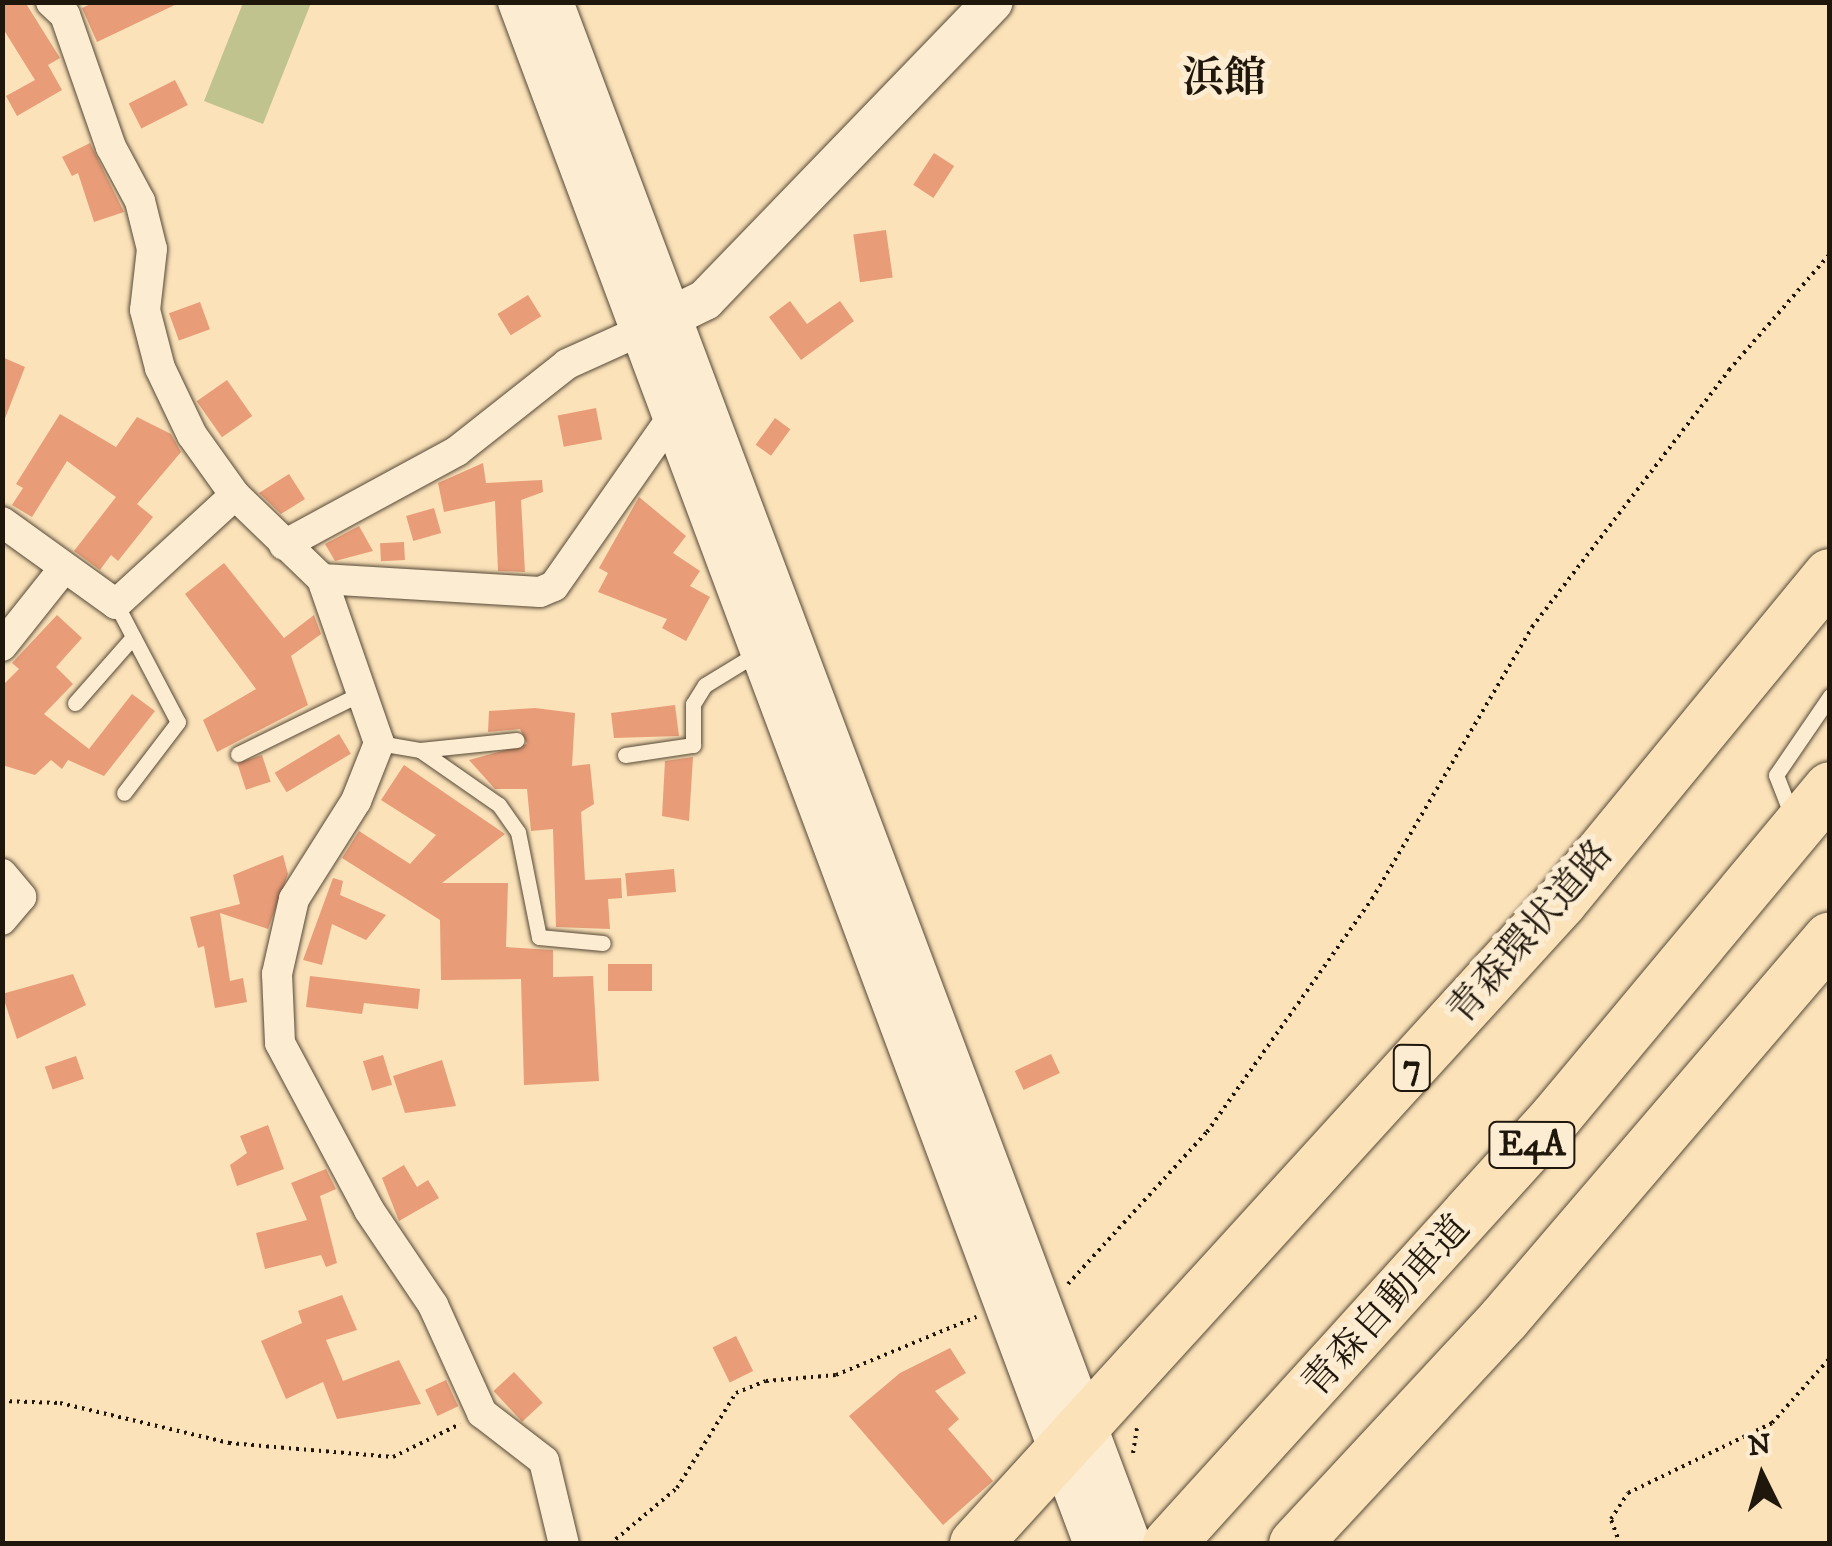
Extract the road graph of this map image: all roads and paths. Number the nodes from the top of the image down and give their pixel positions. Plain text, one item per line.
1 (51, 2) edge
2 (518, 2) edge
3 (553, 2) edge
4 (993, 2) edge
5 (1830, 254) edge
6 (655, 326) junction
7 (683, 402) junction
8 (234, 495) junction
9 (2, 522) edge
10 (284, 545) junction
11 (64, 568) junction
12 (1830, 575) edge
13 (322, 578) junction
14 (116, 604) junction
15 (133, 638) junction
16 (2, 646) edge
17 (762, 650) junction
18 (362, 693) junction
19 (1830, 696) edge
20 (76, 704) dead end
21 (516, 740) dead end
22 (379, 744) junction
23 (420, 750) junction
24 (238, 754) dead end
25 (626, 755) dead end
26 (1830, 788) edge
27 (124, 793) dead end
28 (1798, 828) junction
29 (2, 874) edge
30 (2, 920) edge
31 (1830, 938) edge
32 (603, 943) dead end
33 (1018, 1301) junction
34 (1830, 1358) edge
35 (1129, 1378) junction
36 (2, 1401) edge
37 (482, 1413) junction
38 (1073, 1444) junction
39 (1133, 1463) dead end
40 (564, 1544) edge
41 (610, 1544) edge
42 (976, 1544) edge
43 (1094, 1544) edge
44 (1131, 1544) edge
45 (1169, 1544) edge
46 (1294, 1544) edge
47 (1620, 1544) edge

1 - 8 street
2 - 6 street
3 - 6 street
4 - 6 street
5 - 33 path
6 - 7 street
6 - 10 street
7 - 13 street
7 - 17 street
7 - 33 street
8 - 10 street
8 - 14 street
9 - 11 street
10 - 13 street
11 - 14 street
11 - 16 street
12 - 35 highway, 青森環状道路 / 7
13 - 18 street
14 - 15 lane
15 - 20 lane
15 - 27 lane
17 - 25 lane
17 - 33 street
18 - 22 street
18 - 24 lane
19 - 28 lane
21 - 23 lane
22 - 23 lane
22 - 37 street
23 - 32 lane
26 - 28 highway, 青森自動車道 / E4A
28 - 45 highway, 青森自動車道 / E4A
29 - 30 street
31 - 46 highway
33 - 38 street
33 - 41 path
34 - 47 path
35 - 38 highway, 青森環状道路 / 7
35 - 39 path
36 - 37 path
37 - 40 street
38 - 42 highway, 青森環状道路 / 7
38 - 43 street
38 - 44 street

